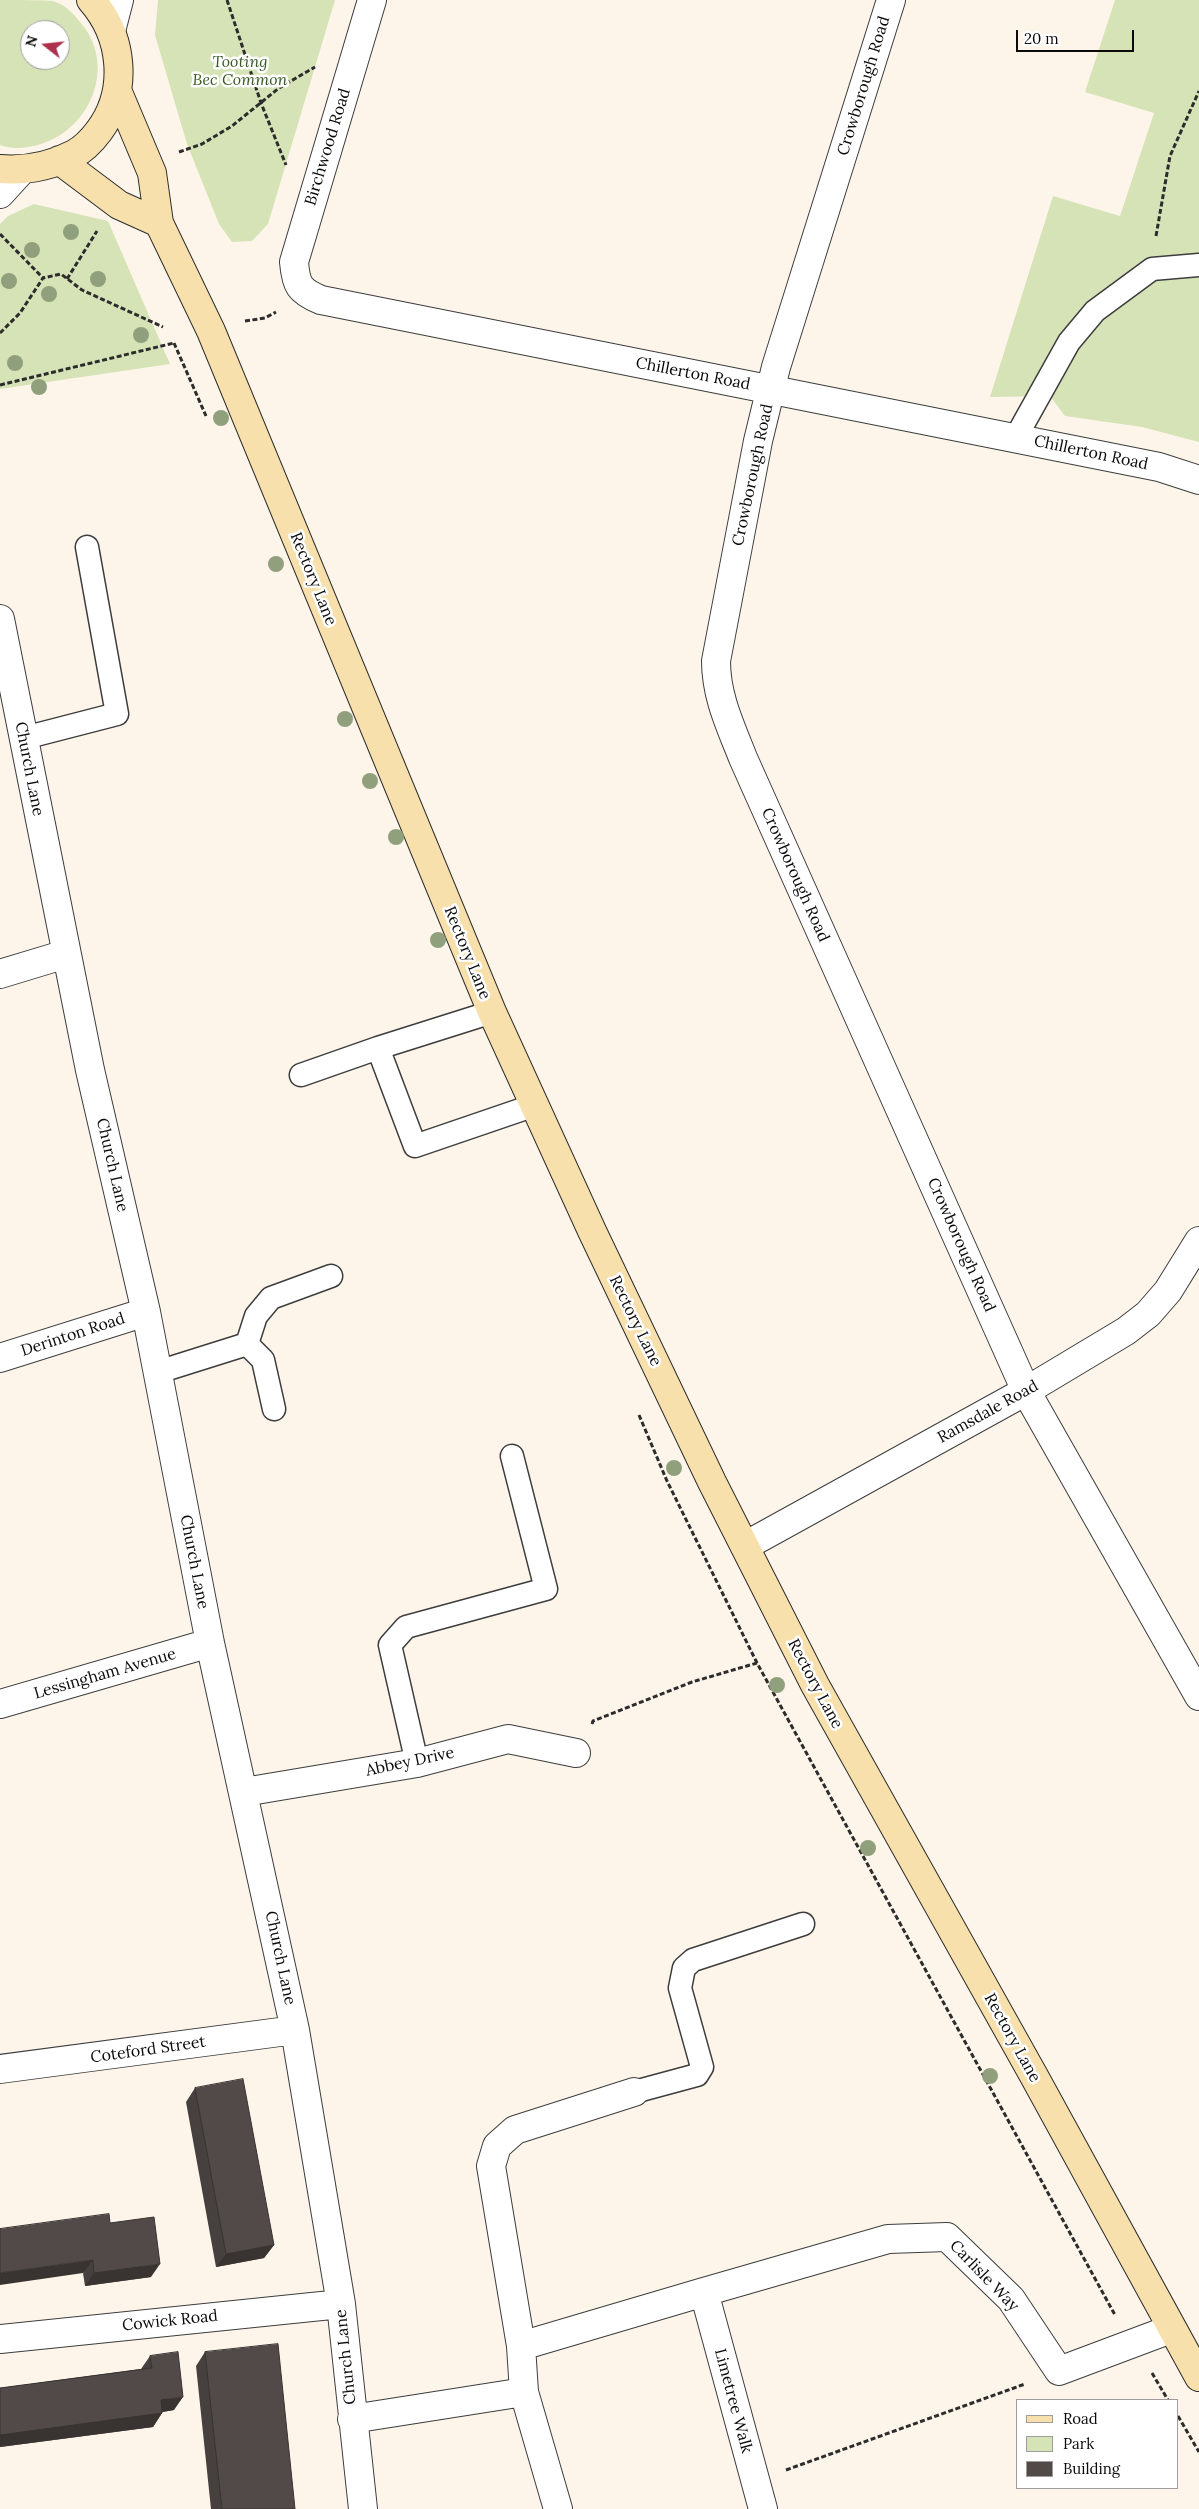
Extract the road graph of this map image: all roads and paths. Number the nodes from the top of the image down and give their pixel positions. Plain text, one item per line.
1 (90, 0) edge
2 (119, 0) edge
3 (227, 0) edge
4 (372, 0) edge
5 (891, 0) edge
6 (111, 31) junction
7 (318, 64) dead end
8 (118, 90) junction
9 (1199, 91) edge
10 (261, 103) junction
11 (181, 151) dead end
12 (59, 160) junction
13 (10, 170) edge
14 (290, 170) dead end
15 (0, 194) edge
16 (159, 223) junction
17 (98, 231) dead end
18 (0, 234) edge
19 (1199, 265) edge
20 (1152, 269) junction
21 (43, 278) junction
22 (67, 279) junction
23 (305, 293) joint
24 (273, 314) dead end
25 (245, 321) dead end
26 (163, 327) dead end
27 (0, 332) edge
28 (180, 341) dead end
29 (0, 385) edge
30 (771, 390) junction
31 (1016, 437) junction
32 (1199, 480) edge
33 (87, 547) dead end
34 (0, 619) edge
35 (24, 738) junction
36 (66, 954) junction
37 (0, 974) edge
38 (492, 1012) junction
39 (378, 1048) junction
40 (301, 1076) dead end
41 (535, 1105) junction
42 (1199, 1241) edge
43 (331, 1276) dead end
44 (146, 1312) junction
45 (247, 1344) junction
46 (0, 1358) edge
47 (158, 1372) junction
48 (1026, 1391) junction
49 (274, 1409) dead end
50 (512, 1456) dead end
51 (667, 1481) dead end
52 (745, 1546) junction
53 (210, 1643) junction
54 (757, 1663) junction
55 (1199, 1696) edge
56 (0, 1704) edge
57 (576, 1753) joint
58 (417, 1763) junction
59 (244, 1792) junction
60 (803, 1924) dead end
61 (295, 2030) junction
62 (0, 2069) edge
63 (634, 2092) joint
64 (704, 2292) junction
65 (340, 2304) junction
66 (1171, 2329) junction
67 (0, 2339) edge
68 (1131, 2345) junction
69 (521, 2346) junction
70 (1060, 2371) junction
71 (1199, 2377) edge
72 (524, 2392) junction
73 (1167, 2399) edge
74 (1179, 2418) edge
75 (352, 2419) junction
76 (1199, 2452) edge
77 (755, 2481) junction
78 (363, 2509) edge
79 (558, 2509) edge
80 (763, 2509) edge

1 - 6 main road
2 - 6 street
3 - 10 path
4 - 23 street, Birchwood Road
5 - 30 street, Crowborough Road
6 - 8 main road
7 - 10 path
8 - 12 main road
8 - 16 main road, Rectory Lane
9 - 20 path
10 - 11 path
10 - 14 path
12 - 13 main road
12 - 16 main road
13 - 15 street
16 - 38 main road, Rectory Lane
17 - 22 path
18 - 21 path
19 - 20 lane
20 - 31 lane
21 - 22 path
21 - 27 path
22 - 26 path
23 - 30 street, Chillerton Road
24 - 25 path
28 - 29 path
30 - 31 street, Chillerton Road
30 - 48 street, Crowborough Road
31 - 32 street, Chillerton Road
33 - 35 lane
34 - 35 street, Church Lane
35 - 36 street, Church Lane
36 - 37 street
36 - 44 street, Church Lane
38 - 39 lane
38 - 41 main road, Rectory Lane
39 - 40 lane
39 - 41 lane
41 - 52 main road, Rectory Lane
42 - 48 street, Ramsdale Road
43 - 45 lane
44 - 46 street, Derinton Road
44 - 47 street, Church Lane
45 - 47 lane
45 - 49 lane
47 - 53 street, Church Lane
48 - 52 street, Ramsdale Road
48 - 55 street, Crowborough Road
50 - 58 lane
51 - 54 path
52 - 66 main road, Rectory Lane
53 - 56 street, Lessingham Avenue
53 - 59 street, Church Lane
54 - 57 path
54 - 68 path
57 - 58 street, Abbey Drive
58 - 59 street, Abbey Drive
59 - 61 street, Church Lane
60 - 63 lane
61 - 62 street, Coteford Street
61 - 65 street, Church Lane
63 - 69 street
64 - 69 street
64 - 70 street, Carlisle Way
64 - 77 street, Limetree Walk
65 - 67 street, Cowick Road
65 - 75 street, Church Lane
66 - 68 street
66 - 71 main road, Rectory Lane
68 - 70 street
68 - 73 path
69 - 72 street
70 - 77 path
72 - 75 street
72 - 79 street
74 - 76 path
75 - 78 street, Church Lane
77 - 80 street, Limetree Walk

